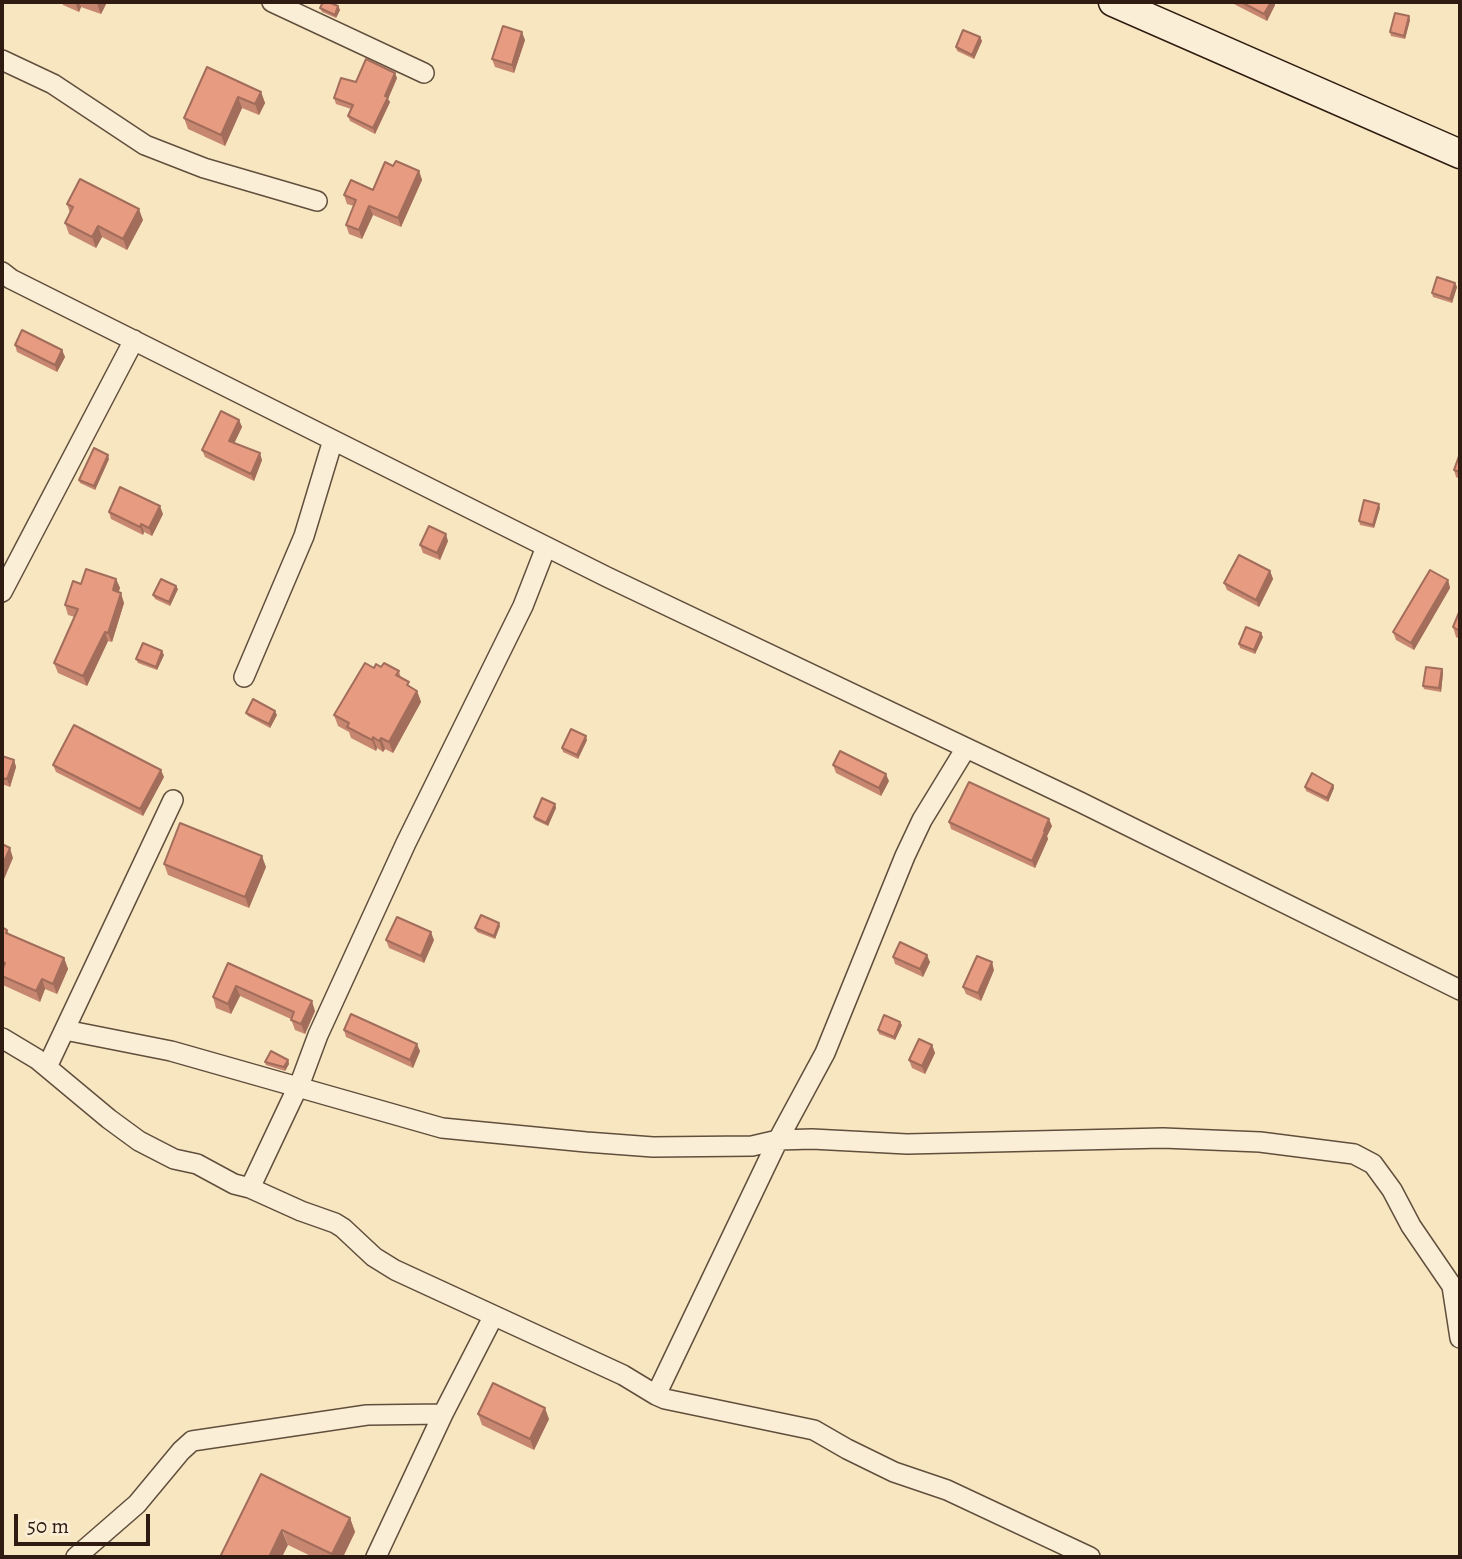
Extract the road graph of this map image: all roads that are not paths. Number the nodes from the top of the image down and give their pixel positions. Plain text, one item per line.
1 (272, 2) edge
2 (1113, 2) edge
3 (2, 60) edge
4 (424, 73) dead end
5 (1460, 154) edge
6 (317, 201) dead end
7 (2, 272) edge
8 (134, 340) junction
9 (333, 440) junction
10 (546, 547) junction
11 (2, 592) edge
12 (244, 677) dead end
13 (965, 748) junction
14 (173, 800) dead end
15 (1460, 990) edge
16 (65, 1030) junction
17 (2, 1038) edge
18 (47, 1067) junction
19 (296, 1086) junction
20 (778, 1140) junction
21 (250, 1188) junction
22 (493, 1317) junction
23 (1460, 1338) edge
24 (656, 1395) junction
25 (443, 1414) junction
26 (76, 1557) edge
27 (376, 1557) edge
28 (1090, 1557) edge

1 - 4 street
2 - 5 main road
3 - 6 street
7 - 8 street
8 - 9 street
8 - 11 street
9 - 10 street
9 - 12 street
10 - 13 street
10 - 19 street
13 - 15 street
13 - 20 street
14 - 16 street
16 - 18 street
16 - 19 street
17 - 18 street
18 - 21 street
19 - 20 street
19 - 21 street
20 - 23 street
20 - 24 street
21 - 22 street
22 - 24 street
22 - 25 street
24 - 28 street
25 - 26 street
25 - 27 street

